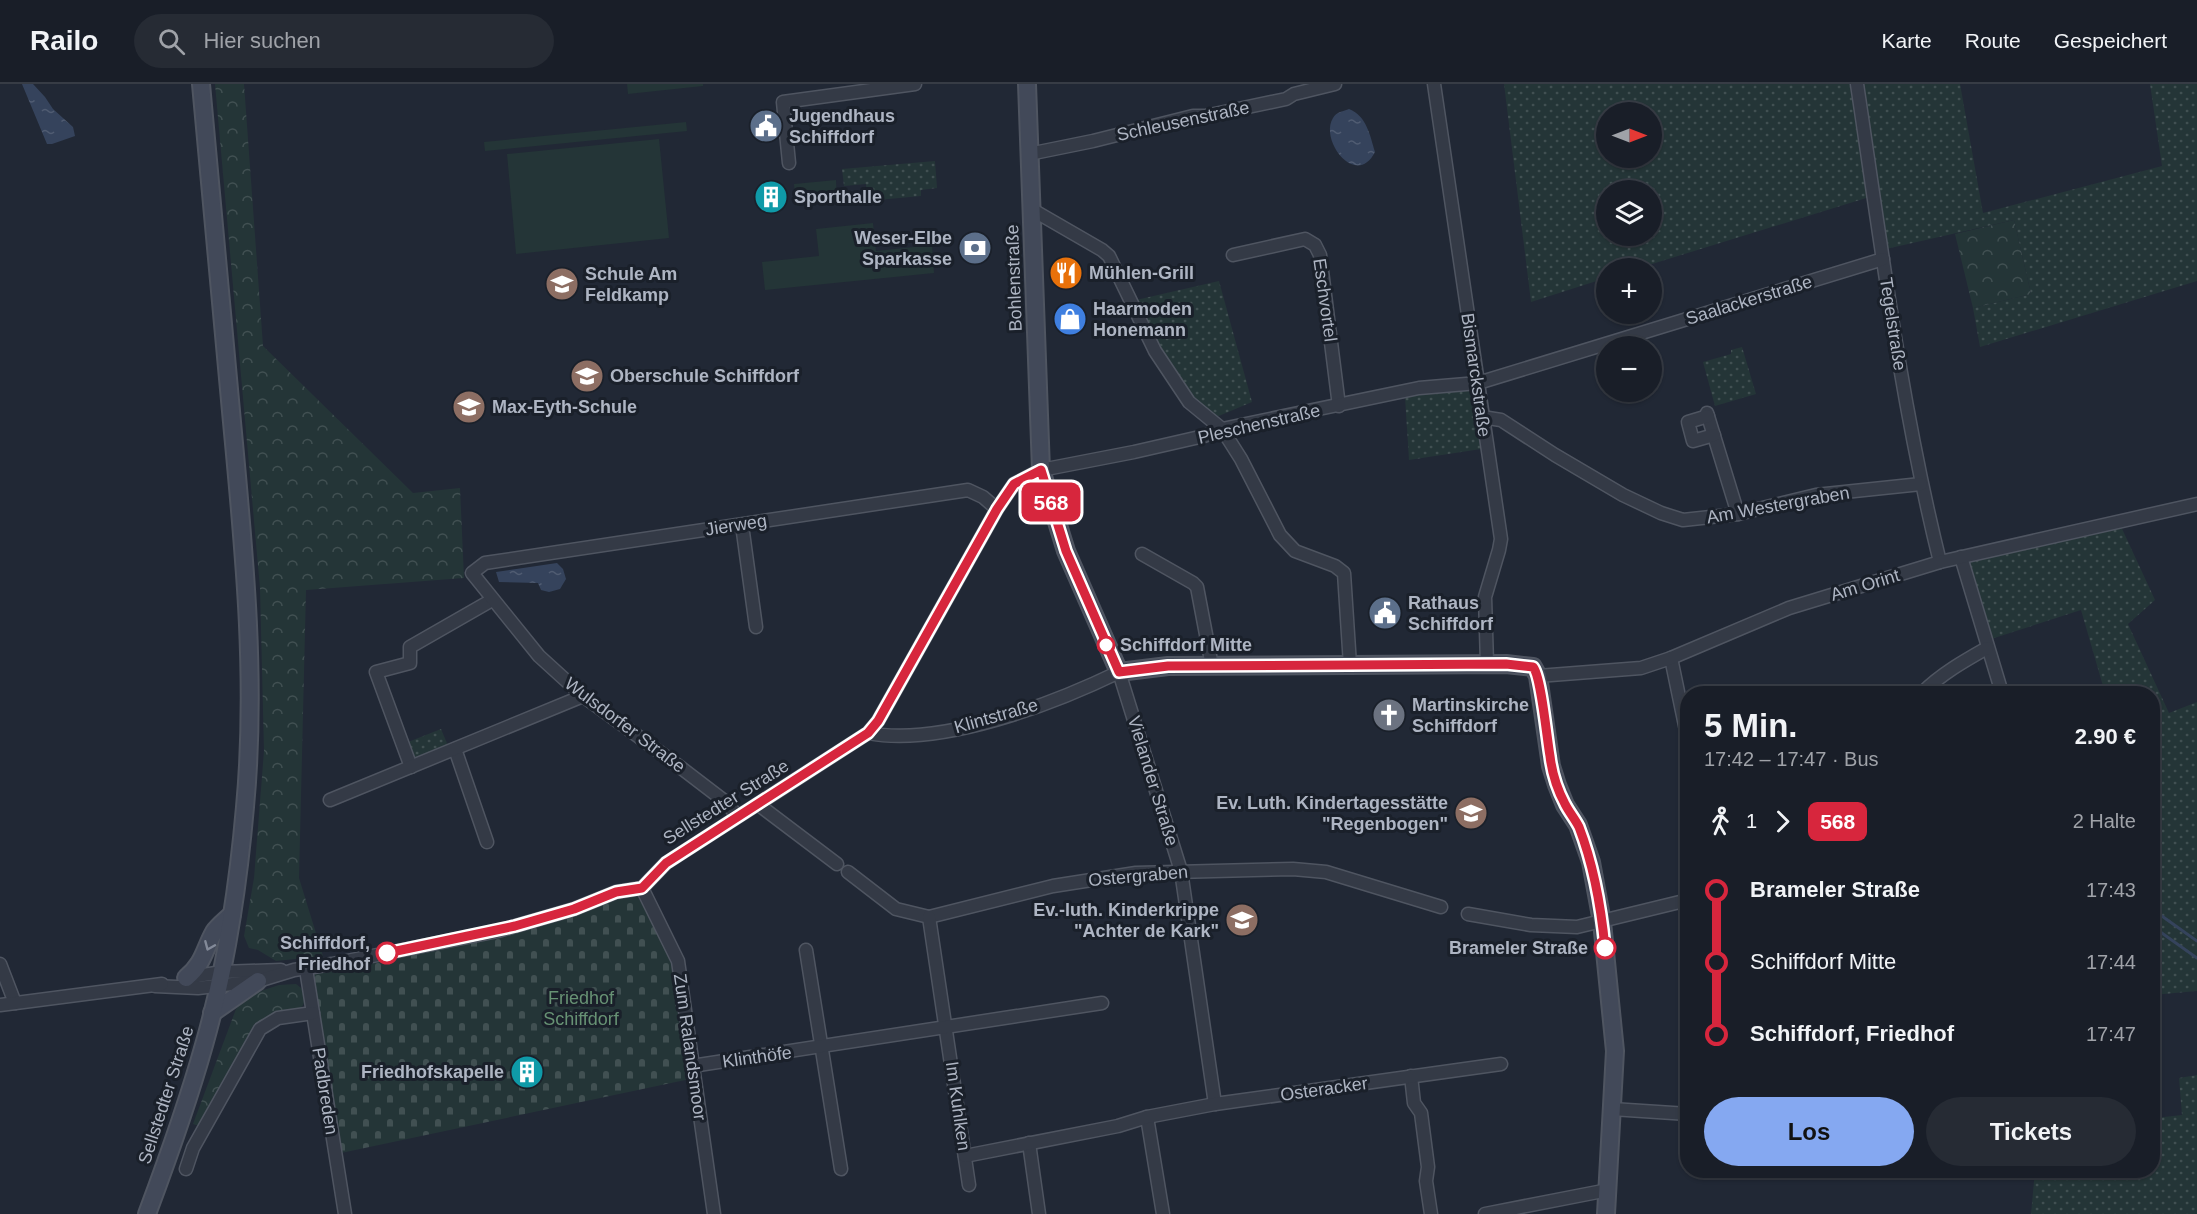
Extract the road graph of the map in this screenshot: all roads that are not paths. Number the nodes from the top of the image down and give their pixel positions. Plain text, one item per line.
1 (201, 84) edge
2 (915, 84) edge
3 (1027, 84) edge
4 (1335, 84) edge
5 (1434, 84) edge
6 (1857, 84) edge
7 (1029, 154) junction
8 (789, 163) dead end
9 (1031, 209) junction
10 (1233, 255) dead end
11 (1883, 259) junction
12 (1478, 383) junction
13 (1339, 406) junction
14 (1482, 417) junction
15 (1222, 429) junction
16 (1714, 435) junction
17 (1041, 470) junction
18 (1921, 484) junction
19 (2197, 504) edge
20 (997, 509) junction
21 (1738, 514) junction
22 (742, 525) junction
23 (1142, 554) dead end
24 (1961, 557) junction
25 (1940, 562) junction
26 (472, 573) joint
27 (492, 600) junction
28 (756, 627) dead end
29 (1987, 648) junction
30 (1671, 658) junction
31 (1487, 664) junction
32 (1350, 665) junction
33 (1212, 666) junction
34 (1119, 672) junction
35 (1538, 676) junction
36 (1929, 686) edge
37 (2000, 686) edge
38 (583, 696) junction
39 (1680, 701) edge
40 (868, 733) junction
41 (455, 749) junction
42 (411, 767) junction
43 (330, 800) dead end
44 (759, 805) junction
45 (737, 816) junction
46 (487, 842) dead end
47 (1181, 872) junction
48 (642, 888) junction
49 (1680, 902) edge
50 (1441, 907) dead end
51 (232, 914) junction
52 (1468, 914) dead end
53 (929, 917) junction
54 (1602, 922) junction
55 (806, 950) dead end
56 (0, 964) edge
57 (300, 969) junction
58 (186, 978) junction
59 (220, 979) junction
60 (258, 981) junction
61 (155, 986) junction
62 (15, 1003) junction
63 (1102, 1003) dead end
64 (0, 1005) edge
65 (212, 1013) junction
66 (313, 1013) junction
67 (946, 1028) junction
68 (822, 1047) junction
69 (1501, 1064) dead end
70 (692, 1066) junction
71 (1411, 1076) junction
72 (1215, 1104) junction
73 (1612, 1109) junction
74 (1680, 1113) edge
75 (1147, 1117) junction
76 (1029, 1143) junction
77 (965, 1156) junction
78 (186, 1169) dead end
79 (841, 1169) dead end
80 (969, 1185) dead end
81 (1608, 1190) junction
82 (147, 1214) edge
83 (345, 1214) edge
84 (714, 1214) edge
85 (1039, 1214) edge
86 (1163, 1214) edge
87 (1431, 1214) edge
88 (1485, 1214) edge
89 (1606, 1214) edge

1 - 51 street, Sellstedter Straße
2 - 8 street
3 - 7 street, Bohlenstraße
4 - 7 street, Schleusenstraße
5 - 12 street, Bismarckstraße
6 - 11 street, Tegelstraße
7 - 9 street, Bohlenstraße
9 - 15 street
9 - 17 street, Bohlenstraße
10 - 13 street, Eschvortel
11 - 12 street, Saalackerstraße
11 - 18 street, Tegelstraße
12 - 13 street, Pleschenstraße
12 - 14 street, Bismarckstraße
13 - 15 street, Pleschenstraße
14 - 21 street, Am Westergraben
14 - 31 street, Bismarckstraße
15 - 17 street, Pleschenstraße
15 - 32 street
16 - 16 street
16 - 21 street
17 - 20 street, Sellstedter Straße
17 - 34 street
18 - 21 street, Am Westergraben
18 - 25 street, Tegelstraße
19 - 24 street, Am Orint
20 - 22 street, Jierweg
20 - 40 street, Sellstedter Straße
22 - 26 street, Jierweg
22 - 28 street
23 - 33 street
24 - 25 street, Am Orint
24 - 29 street
25 - 30 street, Am Orint
26 - 27 street, Wulsdorfer Straße
27 - 38 street, Wulsdorfer Straße
27 - 42 street
29 - 36 street
29 - 37 street
30 - 35 street, Am Orint
30 - 39 street
31 - 32 street
31 - 35 street
32 - 33 street
33 - 34 street
34 - 40 street, Klintstraße
34 - 47 street, Vielander Straße
35 - 54 street
38 - 41 street
38 - 45 street, Wulsdorfer Straße
40 - 44 street, Sellstedter Straße
41 - 42 street
41 - 46 street
42 - 43 street
44 - 45 street, Sellstedter Straße
44 - 53 street, Ostergraben
45 - 48 street, Sellstedter Straße
47 - 50 street, Ostergraben
47 - 53 street, Ostergraben
47 - 72 street, Vielander Straße
48 - 57 street
48 - 70 street, Zum Ralandsmoor
49 - 54 street
51 -> 58 street
51 - 59 street, Sellstedter Straße
52 - 54 street
53 - 67 street, Im Kuhlken
54 - 73 street
55 - 68 street
56 - 62 street
57 - 59 street
57 - 60 street
57 - 66 street, Padbreden
58 - 59 street
58 - 61 street
59 - 60 street
59 - 61 street
59 - 65 street, Sellstedter Straße
60 - 65 street
61 - 62 street
62 - 64 street
63 - 67 street
65 - 82 street, Sellstedter Straße
66 - 78 street
66 - 83 street, Padbreden
67 - 68 street, Klinthöfe
67 - 77 street, Im Kuhlken
68 - 70 street, Klinthöfe
68 - 79 street
69 - 71 street, Osteracker
70 - 84 street, Zum Ralandsmoor
71 - 72 street, Osteracker
71 - 87 street
72 - 75 street, Osteracker
73 - 74 street
73 - 81 street
75 - 76 street, Osteracker
75 - 86 street
76 - 77 street, Osteracker
76 - 85 street
77 - 80 street, Im Kuhlken
81 - 88 street
81 - 89 street

